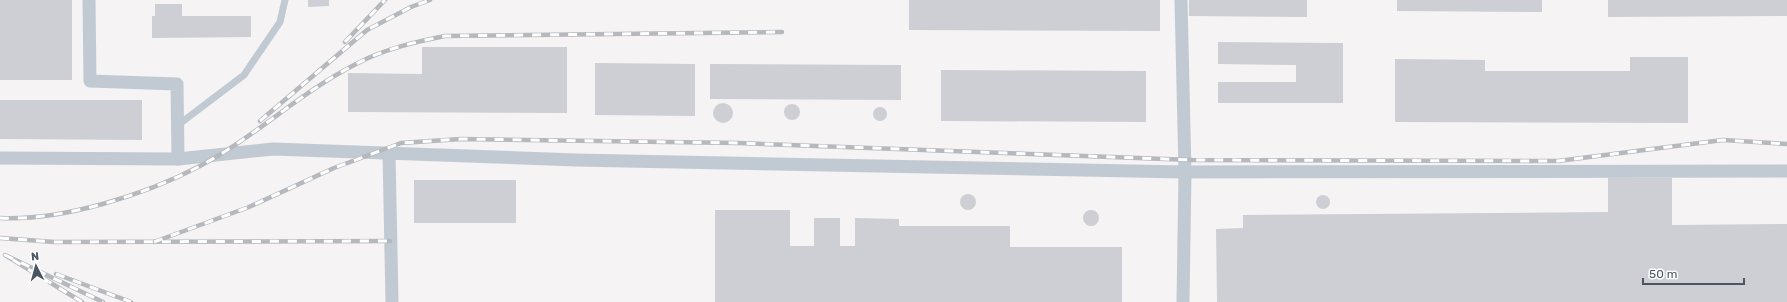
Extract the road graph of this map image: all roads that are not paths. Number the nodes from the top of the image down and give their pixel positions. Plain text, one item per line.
1 (90, 0) edge
2 (285, 0) edge
3 (1181, 0) edge
4 (178, 125) junction
5 (389, 153) junction
6 (0, 158) edge
7 (178, 159) junction
8 (1185, 172) junction
9 (1787, 172) edge
10 (392, 302) edge
11 (1183, 302) edge

1 - 4 street
2 - 4 lane
3 - 8 street
4 - 7 street
5 - 7 street
5 - 8 street
5 - 10 street
6 - 7 street
8 - 9 street
8 - 11 street

